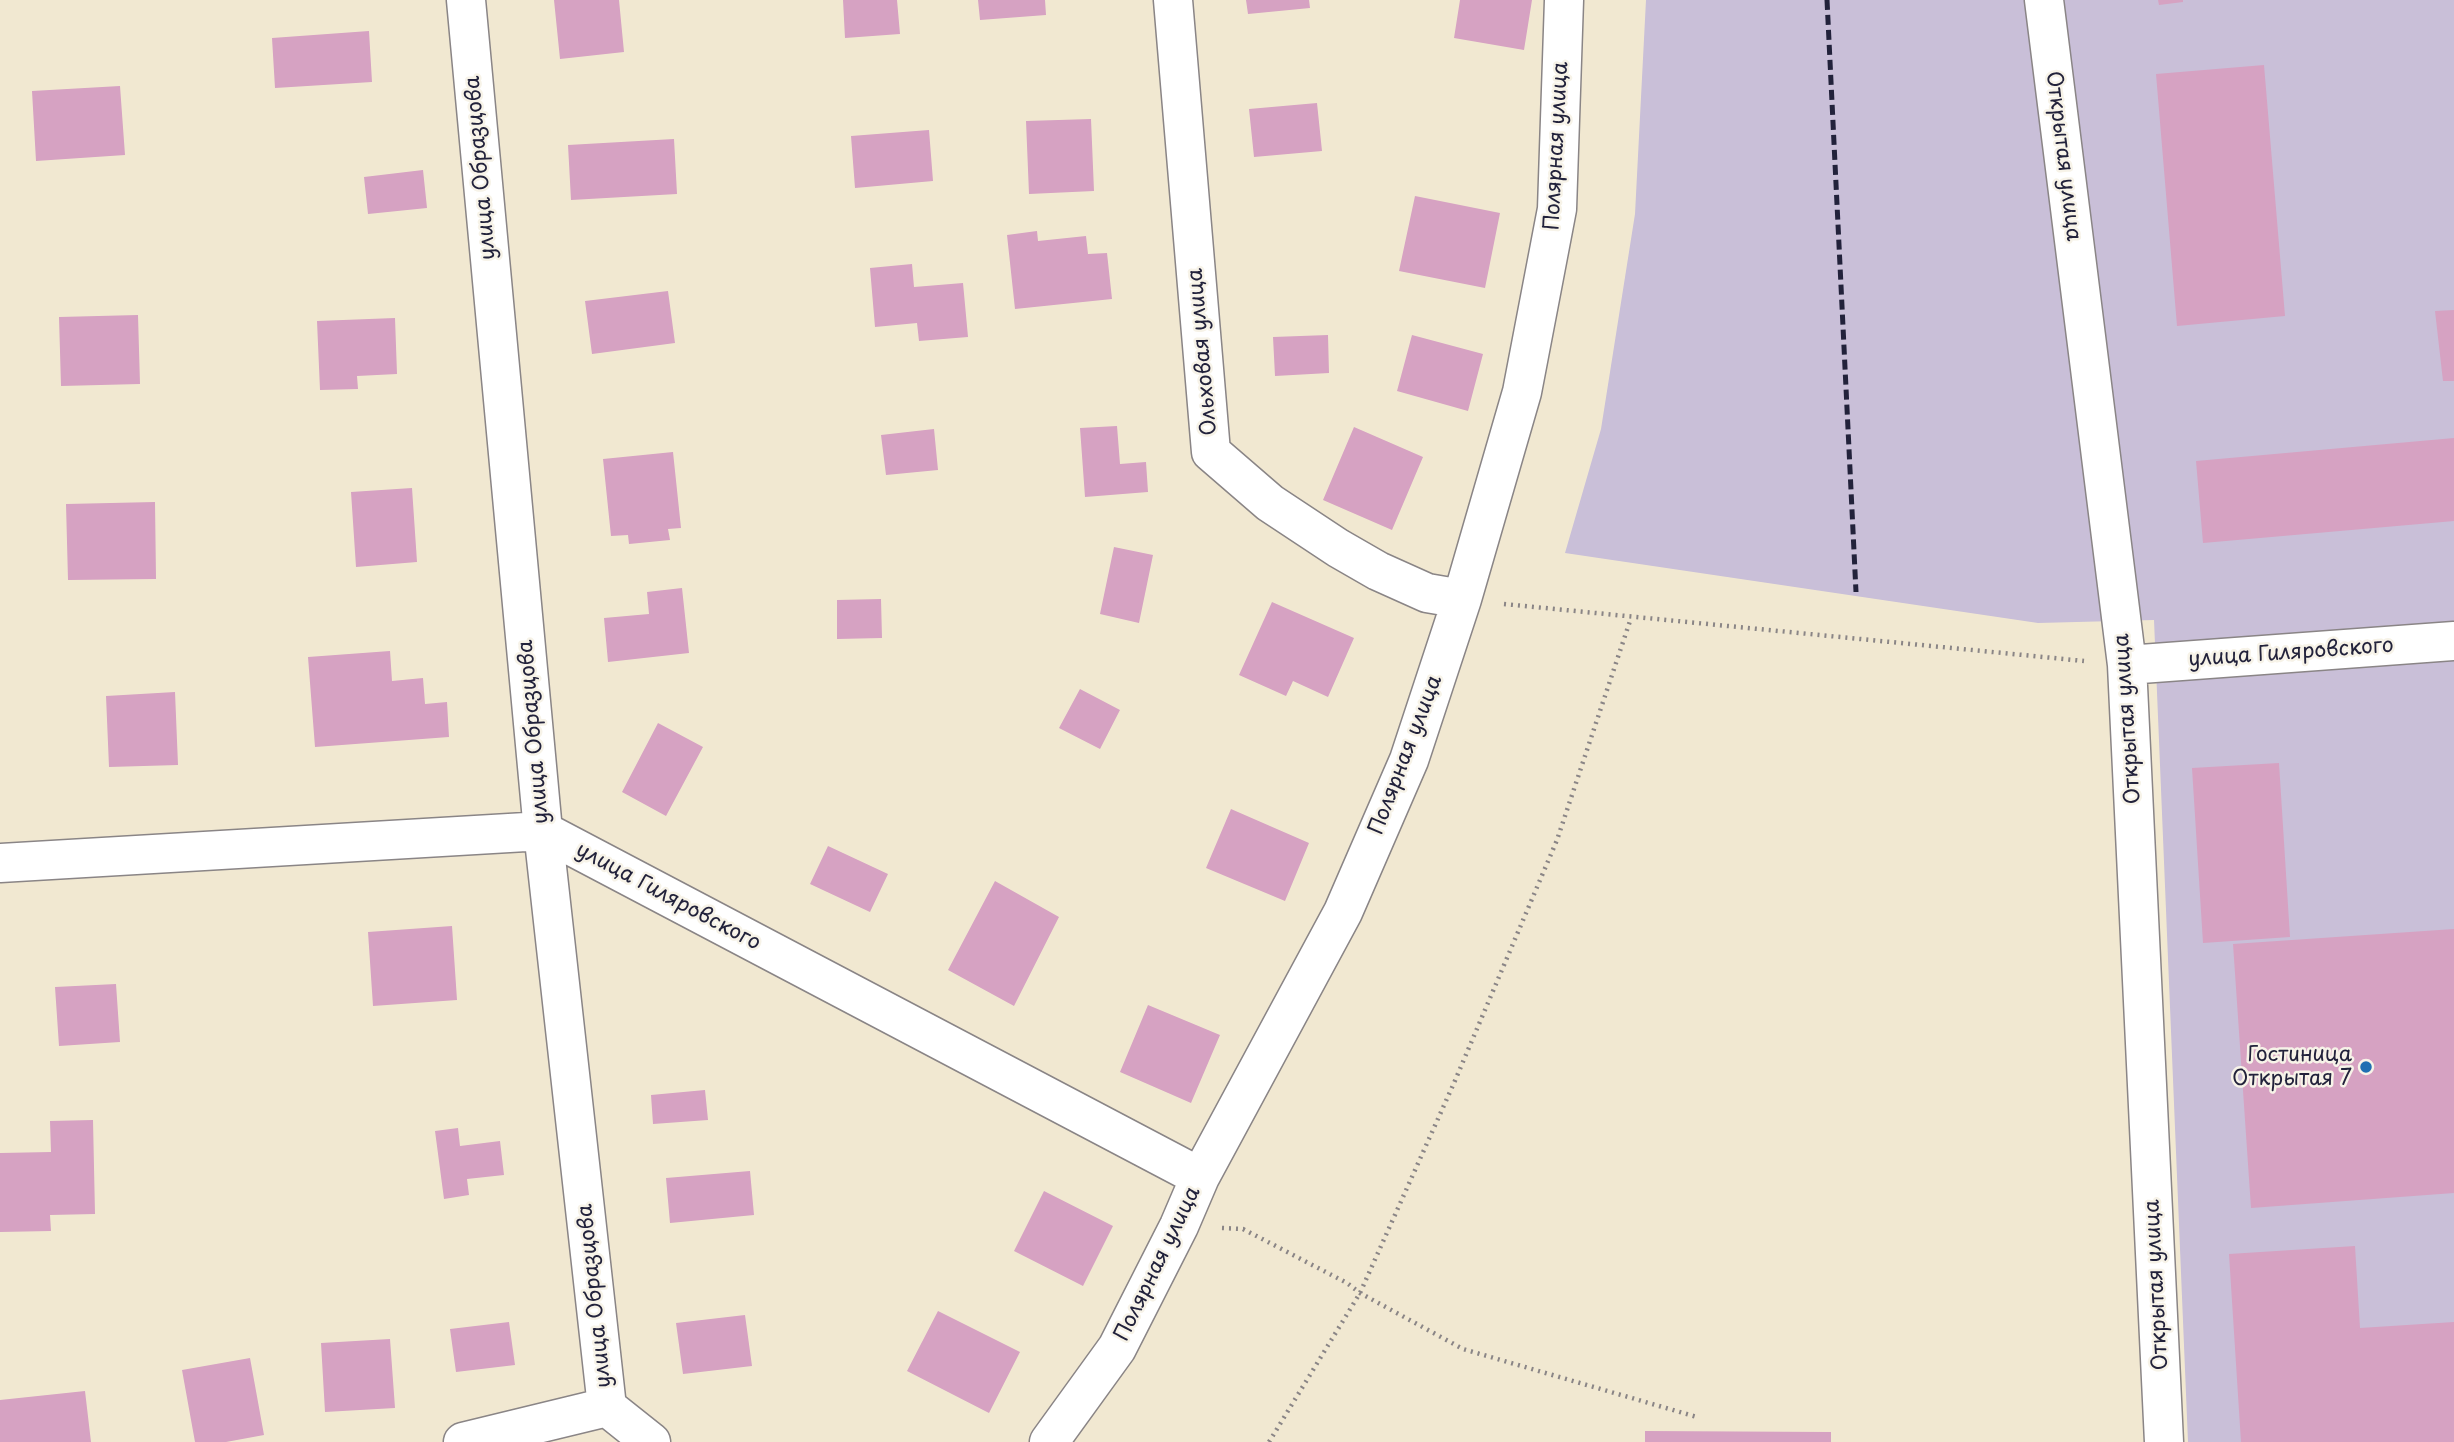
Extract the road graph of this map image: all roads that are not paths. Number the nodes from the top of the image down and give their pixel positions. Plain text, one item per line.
1 (466, 0) edge
2 (1173, 0) edge
3 (1564, 0) edge
4 (2044, 0) edge
5 (1462, 599) junction
6 (2454, 640) edge
7 (2127, 665) junction
8 (543, 831) junction
9 (0, 863) edge
10 (1200, 1177) junction
11 (607, 1406) junction
12 (463, 1442) edge
13 (651, 1442) edge
14 (1049, 1442) edge
15 (2164, 1442) edge

1 - 8 street, улица Образцова
2 - 5 street, Ольховая улица
3 - 5 street, Полярная улица
4 - 7 street, Открытая улица
5 - 10 street, Полярная улица
6 - 7 street, улица Гиляровского
7 - 15 street, Открытая улица
8 - 9 street
8 - 10 street, улица Гиляровского
8 - 11 street, улица Образцова
10 - 14 street, Полярная улица
11 - 12 street
11 - 13 street, улица Образцова

